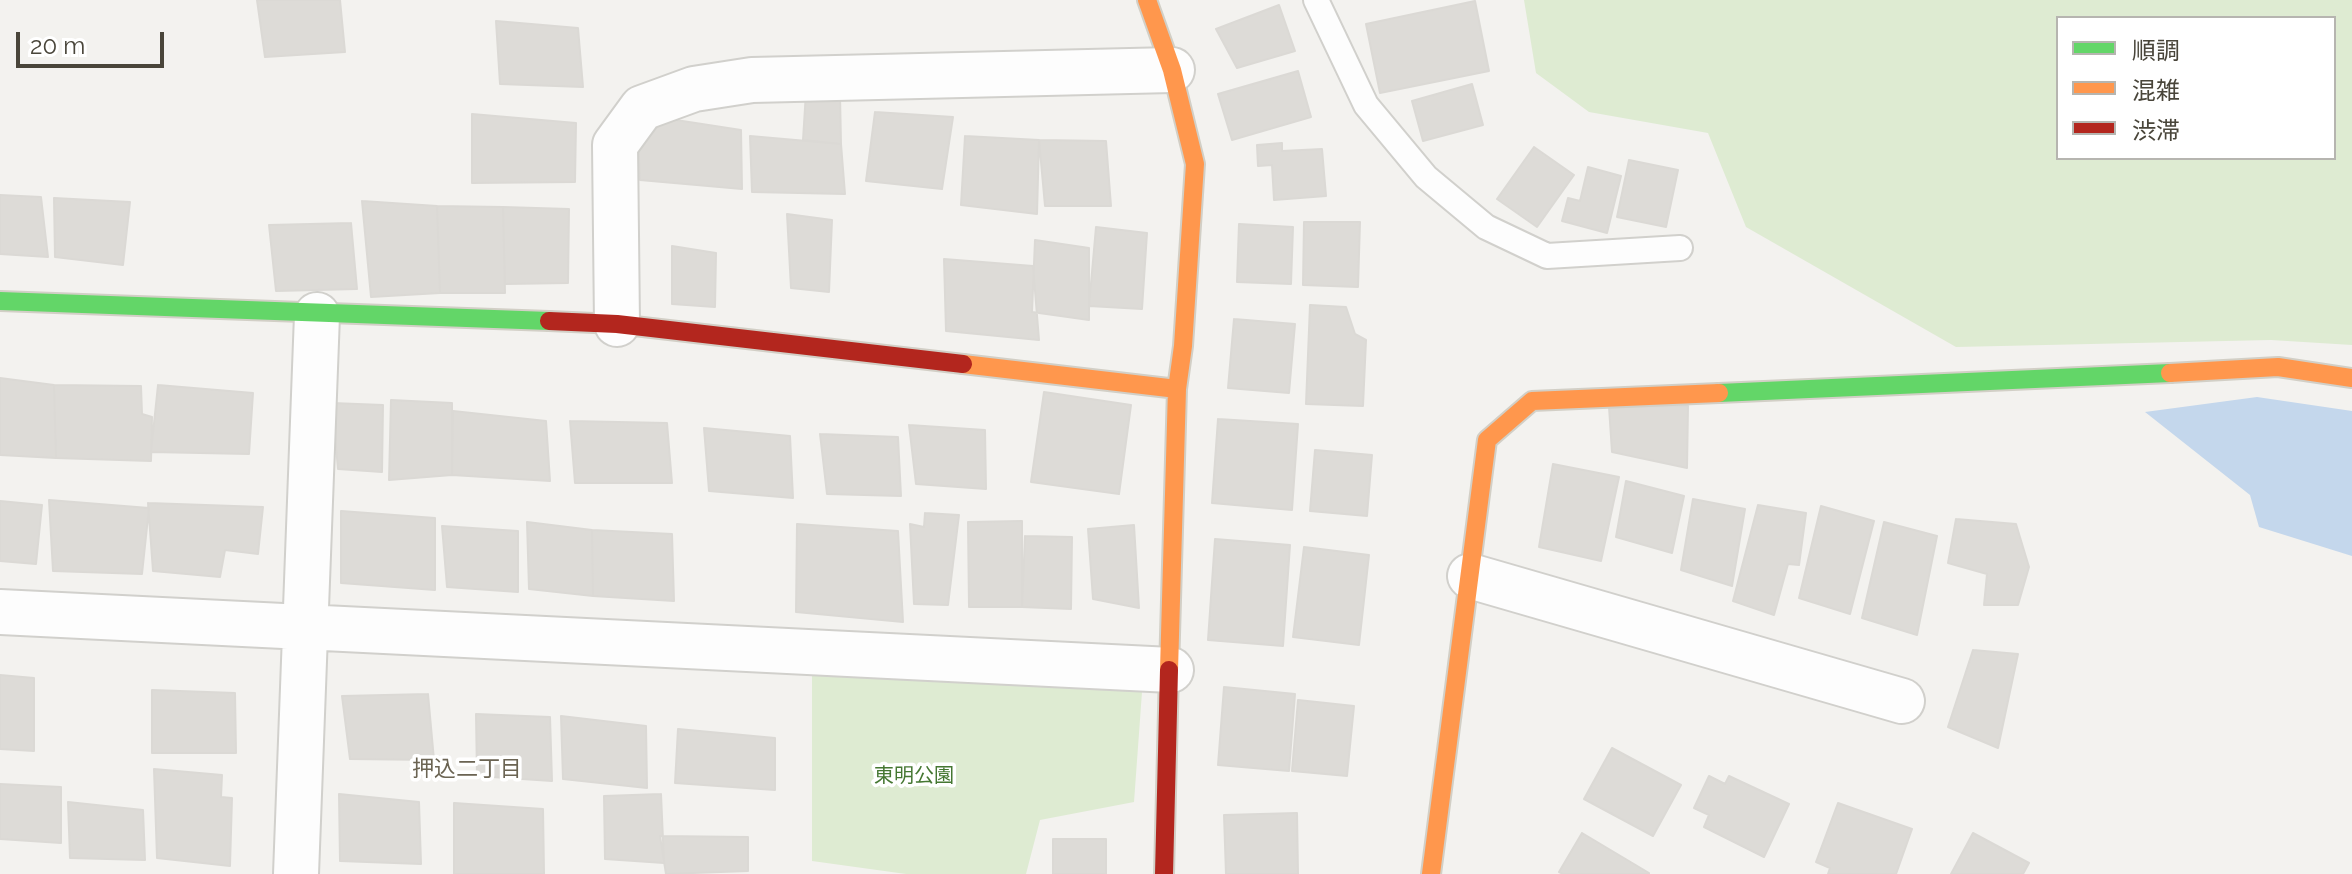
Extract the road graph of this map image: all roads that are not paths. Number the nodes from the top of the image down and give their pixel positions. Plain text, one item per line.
1 (1147, 0) edge
2 (1316, 0) edge
3 (1172, 70) junction
4 (1680, 248) dead end
5 (0, 301) edge
6 (317, 315) junction
7 (617, 324) junction
8 (2352, 378) edge
9 (1177, 389) junction
10 (1470, 576) junction
11 (0, 612) edge
12 (304, 625) junction
13 (1171, 670) junction
14 (1902, 701) dead end
15 (296, 874) edge
16 (1164, 874) edge
17 (1431, 874) edge

1 - 3 street
2 - 4 lane
3 - 7 street
3 - 9 street
5 - 6 street
6 - 7 street
6 - 12 street
7 - 9 street
8 - 10 street
9 - 13 street
10 - 14 street
10 - 17 street
11 - 12 street
12 - 13 street
12 - 15 street
13 - 16 street

